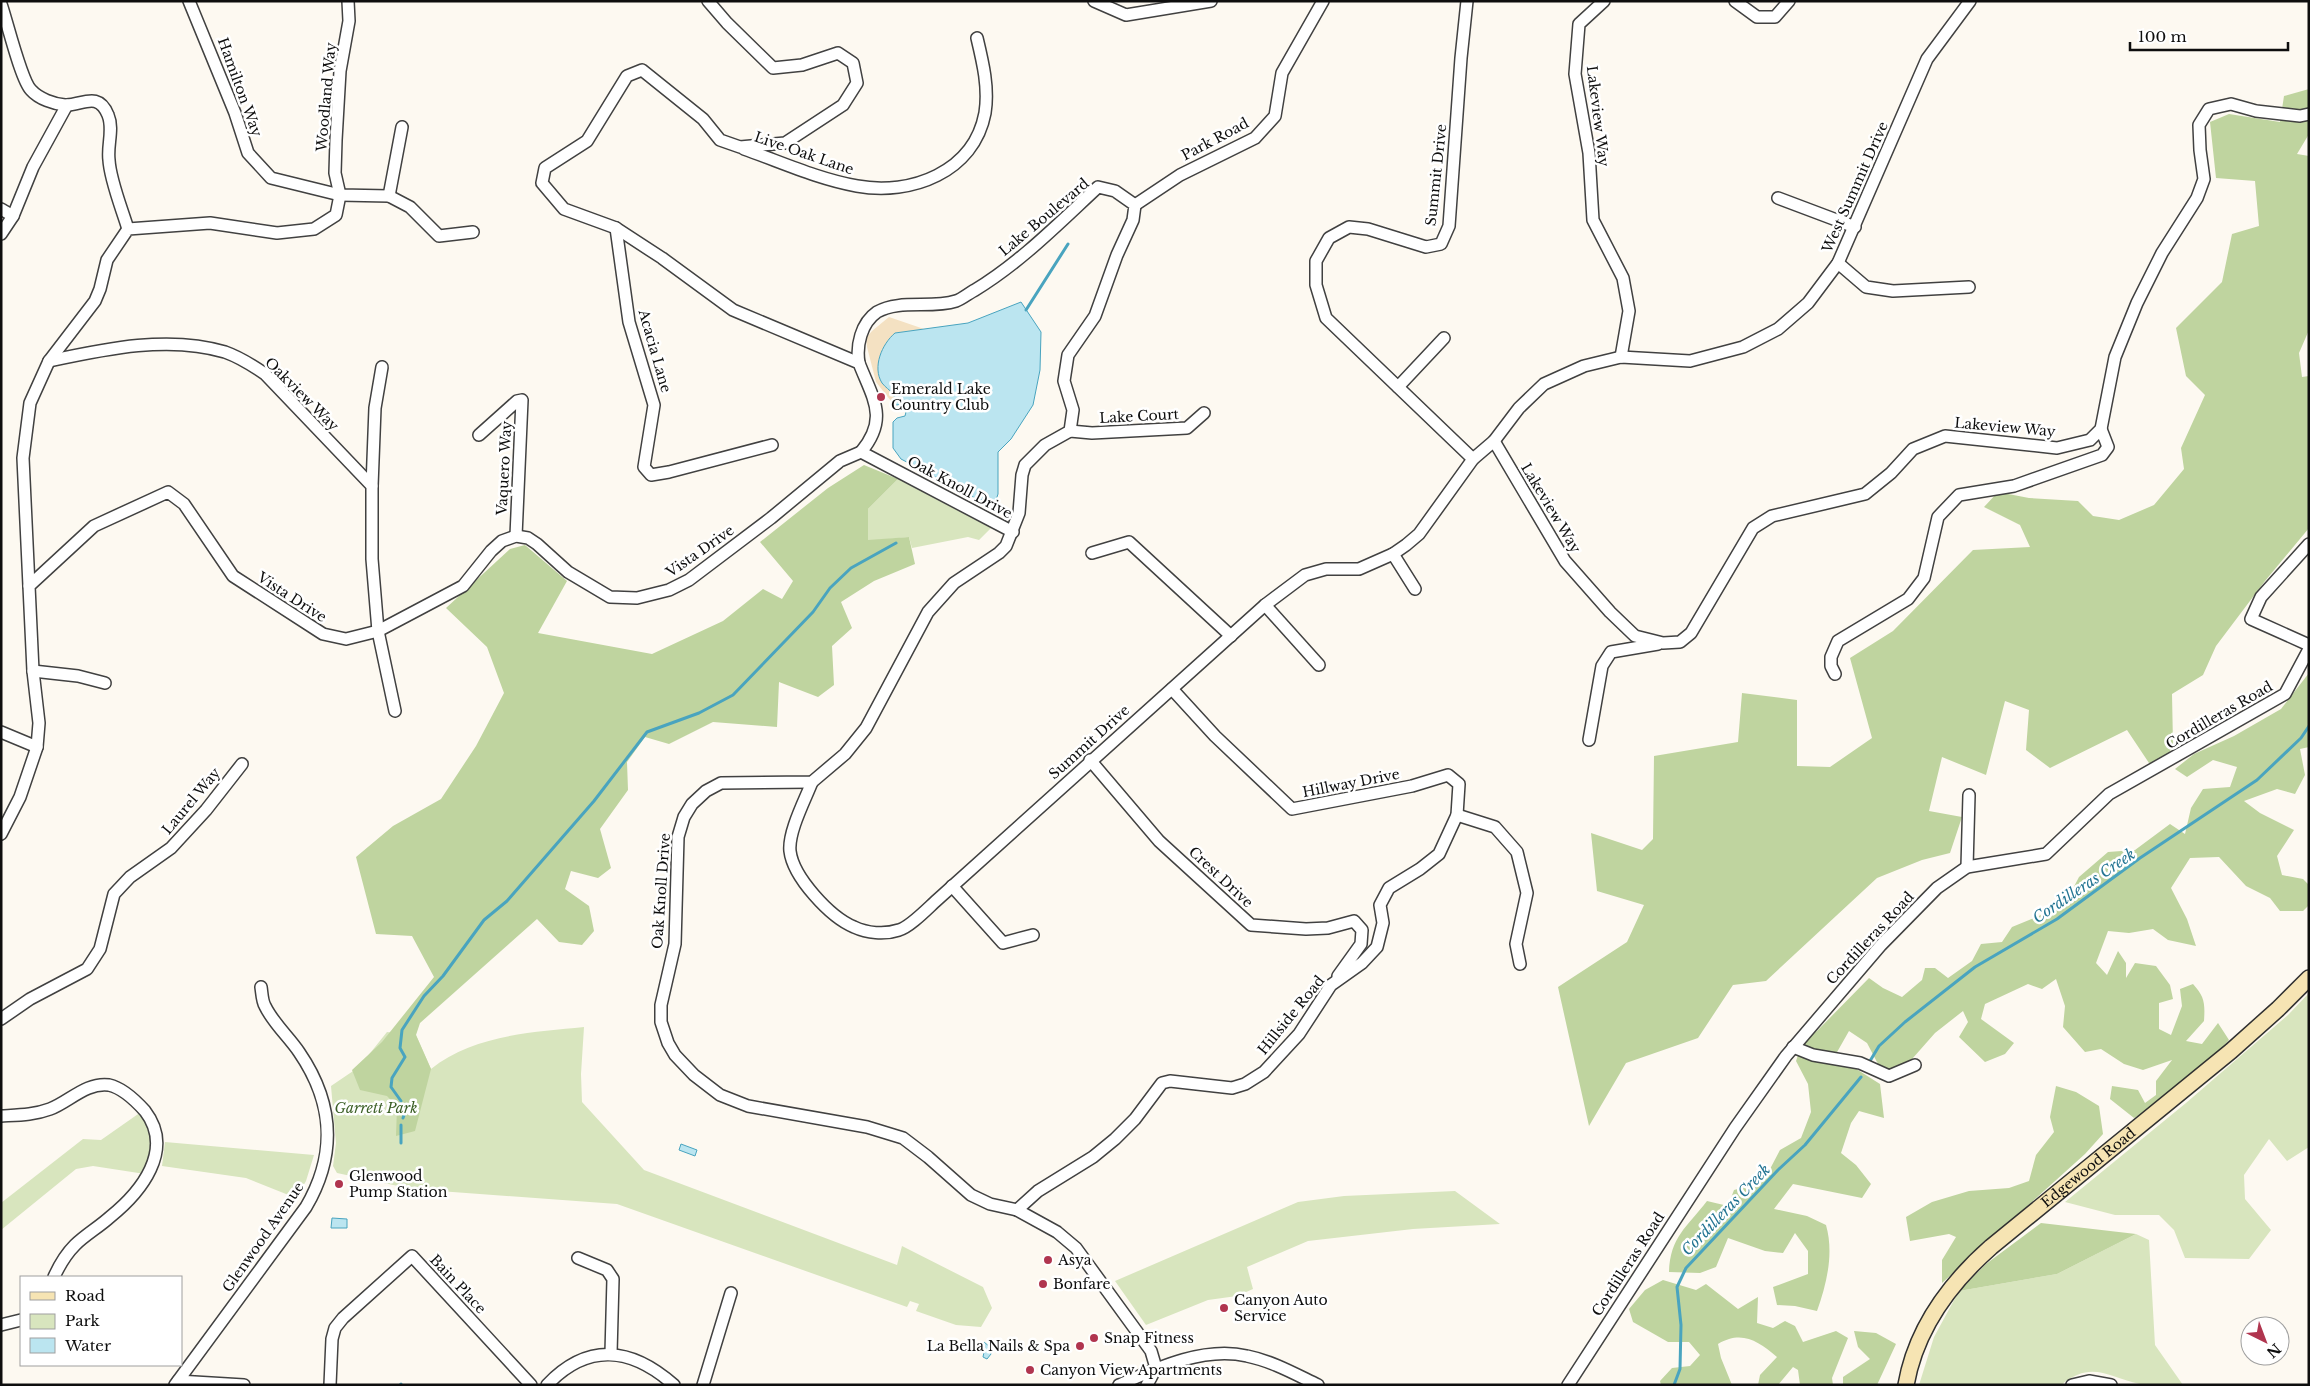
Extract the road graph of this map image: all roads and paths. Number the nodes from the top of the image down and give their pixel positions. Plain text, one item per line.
1 (189, 1) edge
2 (348, 1) edge
3 (708, 1) edge
4 (1094, 1) edge
5 (1211, 1) edge
6 (1323, 1) edge
7 (1467, 1) edge
8 (1604, 1) edge
9 (1735, 1) edge
10 (1789, 1) edge
11 (1970, 1) edge
12 (1, 4) edge
13 (977, 38) dead end
14 (67, 105) junction
15 (2309, 114) edge
16 (402, 127) dead end
17 (740, 147) junction
18 (340, 195) junction
19 (389, 196) junction
20 (1778, 198) dead end
21 (1135, 205) junction
22 (1, 209) edge
23 (13, 216) junction
24 (616, 228) junction
25 (1855, 228) junction
26 (128, 229) junction
27 (473, 232) dead end
28 (1, 234) edge
29 (1838, 263) junction
30 (1969, 287) dead end
31 (1444, 338) dead end
32 (1621, 357) junction
33 (49, 361) junction
34 (859, 363) junction
35 (382, 367) dead end
36 (1398, 387) junction
37 (1204, 413) dead end
38 (2101, 429) junction
39 (1070, 431) junction
40 (479, 434) dead end
41 (1494, 441) junction
42 (772, 445) dead end
43 (861, 452) junction
44 (1473, 459) junction
45 (372, 486) junction
46 (1013, 532) junction
47 (516, 536) junction
48 (2309, 544) edge
49 (1092, 553) dead end
50 (1393, 554) junction
51 (30, 586) junction
52 (1415, 589) dead end
53 (1265, 605) junction
54 (378, 631) junction
55 (1231, 636) junction
56 (1663, 643) junction
57 (2309, 644) edge
58 (2309, 649) edge
59 (1319, 665) dead end
60 (33, 672) junction
61 (1836, 674) dead end
62 (106, 683) dead end
63 (1172, 689) junction
64 (395, 711) dead end
65 (1, 732) edge
66 (1589, 740) dead end
67 (37, 747) junction
68 (1090, 760) junction
69 (242, 764) dead end
70 (812, 782) junction
71 (1969, 795) dead end
72 (1457, 815) junction
73 (1, 834) edge
74 (1968, 867) junction
75 (952, 886) junction
76 (1034, 935) dead end
77 (1520, 964) dead end
78 (2309, 978) edge
79 (1331, 985) junction
80 (261, 987) dead end
81 (1, 1019) edge
82 (1793, 1047) junction
83 (1915, 1065) dead end
84 (1, 1116) edge
85 (1017, 1210) junction
86 (578, 1258) dead end
87 (55, 1276) edge
88 (731, 1293) dead end
89 (20, 1320) edge
90 (1, 1325) edge
91 (611, 1353) junction
92 (1156, 1368) junction
93 (176, 1383) edge
94 (244, 1385) edge
95 (330, 1385) edge
96 (531, 1385) edge
97 (547, 1385) edge
98 (674, 1385) edge
99 (703, 1385) edge
100 (1119, 1385) edge
101 (1148, 1385) edge
102 (1318, 1385) edge
103 (1568, 1385) edge
104 (1906, 1385) edge
105 (2072, 1385) edge
106 (2111, 1385) edge

1 - 18 street, Hamilton Way
2 - 18 street, Woodland Way
3 - 17 street
4 - 5 street
6 - 21 street, Park Road
7 - 36 street, Summit Drive
8 - 32 street, Lakeview Way
9 - 10 street
11 - 25 street, West Summit Drive
12 - 14 street
13 - 17 street, Live Oak Lane
14 - 23 street
14 - 26 street
15 - 38 street
16 - 19 street
17 - 24 street
18 - 19 street, Hamilton Way
18 - 26 street
19 - 27 street
20 - 25 street
21 - 34 street, Lake Boulevard
21 - 39 street
22 - 23 street
23 - 28 street
24 - 34 street
24 - 42 street, Acacia Lane
25 - 29 street, West Summit Drive
26 - 33 street
29 - 30 street
29 - 32 street, West Summit Drive
31 - 36 street
32 - 41 street, West Summit Drive
33 - 45 street, Oakview Way
33 - 51 street
34 - 43 street
35 - 45 street
36 - 44 street, Summit Drive
37 - 39 street, Lake Court
38 - 56 street, Lakeview Way
38 - 61 street
39 - 46 street
40 - 47 street, Vaquero Way
41 - 44 street, Summit Drive
41 - 56 street, Lakeview Way
43 - 46 street, Oak Knoll Drive
43 - 47 street, Vista Drive
44 - 50 street, Summit Drive
45 - 54 street
46 - 70 street, Oak Knoll Drive
47 - 54 street, Vista Drive
48 - 57 street
49 - 55 street
50 - 52 street
50 - 53 street, Summit Drive
51 - 54 street, Vista Drive
51 - 60 street
53 - 55 street, Summit Drive
53 - 59 street
54 - 64 street
55 - 63 street, Summit Drive
56 - 66 street
58 - 74 street, Cordilleras Road
60 - 62 street
60 - 67 street
63 - 68 street, Summit Drive
63 - 72 street, Hillway Drive
65 - 67 street
67 - 73 street
68 - 75 street, Summit Drive
68 - 79 street, Crest Drive
69 - 81 street, Laurel Way
70 - 75 street, Summit Drive
70 - 85 street, Oak Knoll Drive
71 - 74 street
72 - 77 street
72 - 79 street, Hillside Road
74 - 82 street, Cordilleras Road
75 - 76 street
78 - 104 main road, Edgewood Road
79 - 85 street, Hillside Road
80 - 93 street, Glenwood Avenue
82 - 83 street
82 - 103 street, Cordilleras Road
84 - 87 street
85 - 92 street, Oak Knoll Drive
86 - 91 street
88 - 99 street
89 - 90 street
91 - 97 street
91 - 98 street
92 - 100 street
92 - 101 street
92 - 102 street
93 - 94 street
95 - 96 street, Bain Place
105 - 106 street

